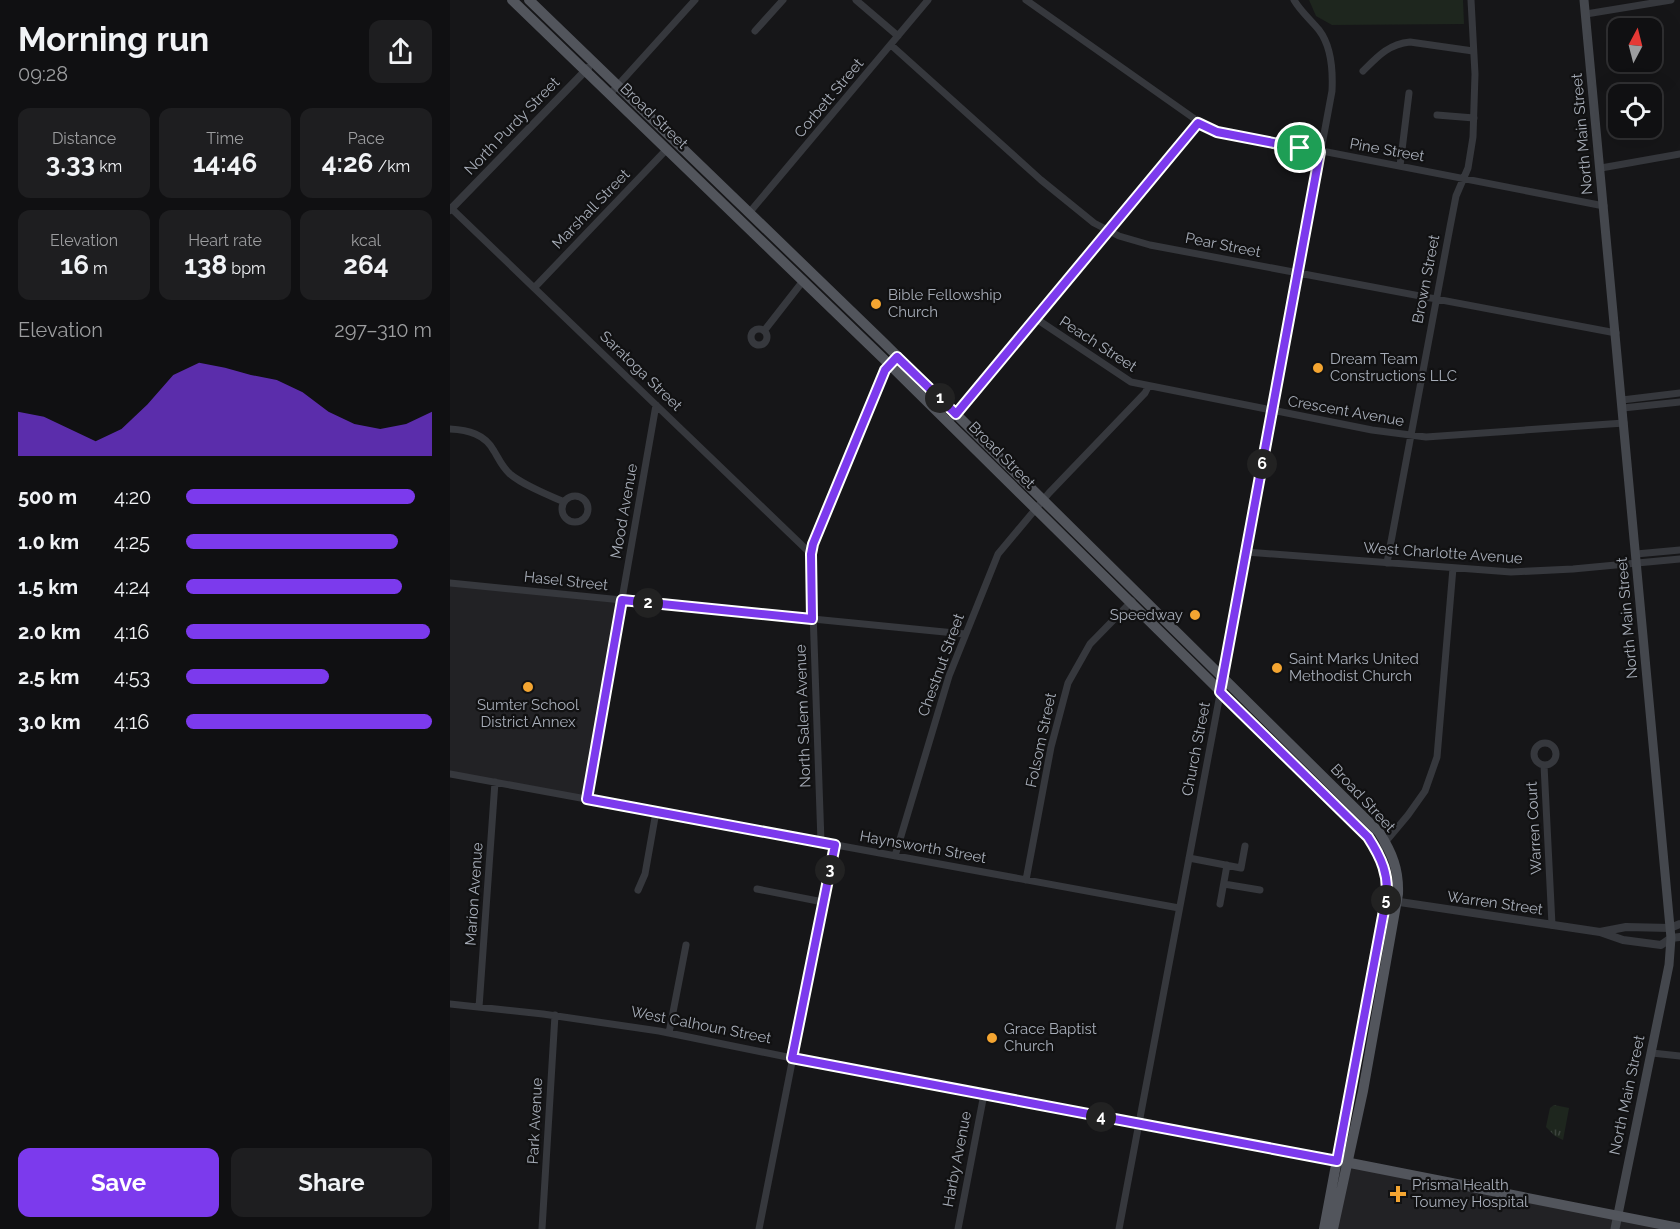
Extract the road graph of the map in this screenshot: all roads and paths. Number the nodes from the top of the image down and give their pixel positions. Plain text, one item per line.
1 (512, 0) edge
2 (529, 0) edge
3 (695, 0) edge
4 (783, 0) edge
5 (856, 0) edge
6 (928, 0) edge
7 (1026, 0) edge
8 (1294, 0) edge
9 (1471, 0) edge
10 (1584, 0) edge
11 (1671, 0) edge
12 (1636, 3) edge
13 (1586, 14) junction
14 (755, 32) dead end
15 (898, 36) junction
16 (891, 45) junction
17 (1473, 51) junction
18 (594, 62) junction
19 (586, 70) junction
20 (1363, 71) dead end
21 (618, 85) junction
22 (1409, 93) dead end
23 (610, 94) junction
24 (1437, 115) dead end
25 (1474, 118) junction
26 (1198, 123) junction
27 (667, 149) junction
28 (1320, 152) junction
29 (1680, 154) edge
30 (1400, 166) junction
31 (1601, 168) junction
32 (1464, 178) junction
33 (1604, 206) junction
34 (451, 209) edge
35 (749, 213) junction
36 (1108, 231) junction
37 (1298, 273) junction
38 (803, 281) junction
39 (535, 287) junction
40 (1436, 299) junction
41 (1035, 318) junction
42 (764, 331) dead end
43 (1616, 333) junction
44 (894, 361) junction
45 (1148, 387) junction
46 (1680, 393) edge
47 (1680, 402) edge
48 (1622, 404) junction
49 (656, 405) junction
50 (1272, 411) junction
51 (956, 414) junction
52 (948, 423) junction
53 (1624, 423) junction
54 (450, 429) edge
55 (1411, 436) junction
56 (1043, 500) junction
57 (564, 502) dead end
58 (1035, 509) junction
59 (1680, 550) edge
60 (1246, 552) junction
61 (811, 554) junction
62 (1637, 559) junction
63 (1680, 559) edge
64 (1387, 563) junction
65 (1453, 568) junction
66 (450, 583) edge
67 (1139, 595) junction
68 (622, 600) junction
69 (1131, 603) junction
70 (812, 619) junction
71 (965, 634) junction
72 (1223, 678) junction
73 (1220, 692) junction
74 (1544, 765) dead end
75 (450, 774) edge
76 (495, 782) junction
77 (587, 799) junction
78 (656, 812) junction
79 (821, 842) junction
80 (1385, 842) junction
81 (835, 845) junction
82 (1245, 846) dead end
83 (1377, 852) junction
84 (895, 856) junction
85 (1189, 858) junction
86 (1227, 865) junction
87 (1026, 880) junction
88 (1224, 884) junction
89 (757, 889) dead end
90 (638, 890) dead end
91 (1260, 890) dead end
92 (1392, 901) junction
93 (823, 902) junction
94 (1220, 904) dead end
95 (1179, 908) junction
96 (1680, 924) edge
97 (1552, 925) junction
98 (1670, 928) junction
99 (1600, 932) junction
100 (1675, 938) edge
101 (686, 945) dead end
102 (450, 1004) edge
103 (479, 1007) junction
104 (555, 1015) junction
105 (669, 1033) junction
106 (1652, 1053) junction
107 (1680, 1056) edge
108 (792, 1058) junction
109 (984, 1094) junction
110 (1138, 1124) junction
111 (1342, 1162) junction
112 (1617, 1215) junction
113 (1680, 1227) edge
114 (542, 1229) edge
115 (759, 1229) edge
116 (958, 1229) edge
117 (1119, 1229) edge
118 (1324, 1229) edge
119 (1333, 1229) edge
120 (1615, 1229) edge

1 - 19 main road, Broad Street
2 - 18 main road, Broad Street
3 - 21 street
4 - 14 street
5 - 15 street
6 - 15 street, Corbett Street
7 - 26 street, Pine Street
8 - 28 street, Church Street
9 - 17 street, Brown Street
10 - 13 main road, North Main Street
11 - 12 street
12 - 13 street
13 - 31 main road, North Main Street
15 - 16 street, Corbett Street
16 - 35 street, Corbett Street
16 - 36 street, Pear Street
17 - 20 street
17 - 25 street, Brown Street
18 - 19 street, North Purdy Street
18 - 21 main road, Broad Street
19 - 23 main road, Broad Street
19 - 34 street, North Purdy Street
21 - 23 street
21 - 35 main road, Broad Street
22 - 30 street
23 - 27 main road, Broad Street
24 - 25 street
25 - 32 street, Brown Street
26 - 28 street, Pine Street
26 - 36 street
27 - 38 main road, Broad Street
27 - 39 street, Marshall Street
28 - 30 street, Pine Street
28 - 37 street, Church Street
29 - 31 street
30 - 32 street, Pine Street
31 - 33 main road, North Main Street
32 - 33 street, Pine Street
32 - 40 street, Brown Street
33 - 43 main road, North Main Street
34 - 39 street, Saratoga Street
35 - 44 main road, Broad Street
36 - 37 street, Pear Street
36 - 41 street
37 - 40 street, Pear Street
37 - 50 street, Church Street
38 - 42 street
38 - 44 main road, Broad Street
39 - 49 street, Saratoga Street
40 - 43 street, Pear Street
40 - 55 street, Brown Street
41 - 45 street, Peach Street
41 - 51 street
43 - 48 main road, North Main Street
44 - 51 main road, Broad Street
44 - 52 main road, Broad Street
44 - 61 street, North Salem Avenue
45 - 50 street, Crescent Avenue
45 - 56 street
46 - 48 street
47 - 48 street
48 - 53 main road, North Main Street
49 - 61 street, Saratoga Street
49 - 68 street, Mood Avenue
50 - 55 street, Crescent Avenue
50 - 60 street, Church Street
51 - 52 street
51 - 56 main road, Broad Street
52 - 58 main road, Broad Street
53 - 55 street, Crescent Avenue
53 - 62 main road, North Main Street
54 - 57 street
55 - 64 street, Brown Street
56 - 58 street, Chestnut Street
56 - 67 main road, Broad Street
58 - 69 main road, Broad Street
58 - 71 street, Chestnut Street
59 - 62 street
60 - 64 street, West Charlotte Avenue
60 - 72 street, Church Street
61 - 70 street, North Salem Avenue
62 - 63 street
62 - 65 street, West Charlotte Avenue
62 - 98 main road, North Main Street
64 - 65 street, West Charlotte Avenue
65 - 80 street
66 - 68 street, Hasel Street
67 - 69 street, Folsom Street
67 - 72 main road, Broad Street
68 - 70 street, Hasel Street
68 - 77 street, Mood Avenue
69 - 73 main road, Broad Street
69 - 87 street, Folsom Street
70 - 71 street, Hasel Street
70 - 79 street, North Salem Avenue
71 - 84 street, Chestnut Street
72 - 73 street, Church Street
72 - 80 main road, Broad Street
73 - 83 main road, Broad Street
73 - 85 street, Church Street
74 - 97 street, Warren Court
75 - 76 street, Haynsworth Street
76 - 77 street, Haynsworth Street
76 - 103 street, Marion Avenue
77 - 78 street, Haynsworth Street
78 - 79 street, Haynsworth Street
78 - 90 street
79 - 81 street, Haynsworth Street
80 - 83 street
80 - 92 main road, Broad Street
81 - 84 street, Haynsworth Street
81 - 93 street
82 - 86 street
83 - 92 main road, Broad Street
84 - 87 street, Haynsworth Street
85 - 86 street
85 - 95 street, Church Street
86 - 88 street
87 - 95 street, Haynsworth Street
88 - 91 street
88 - 94 street
89 - 93 street
92 - 97 street, Warren Street
92 - 111 main road
93 - 108 street
95 - 110 street, Church Street
96 - 98 street
97 - 99 street, Warren Street
98 - 99 street, Warren Street
98 - 100 main road, North Main Street
99 - 100 street, Warren Street
100 - 106 main road, North Main Street
101 - 105 street
102 - 103 street, West Calhoun Street
103 - 104 street, West Calhoun Street
104 - 105 street, West Calhoun Street
104 - 114 street, Park Avenue
105 - 108 street, West Calhoun Street
106 - 107 street
106 - 112 main road, North Main Street
108 - 109 street, West Calhoun Street
108 - 115 street
109 - 110 street, West Calhoun Street
109 - 116 street, Harby Avenue
110 - 111 street, West Calhoun Street
110 - 117 street, Church Street
111 - 112 main road, West Calhoun Street
111 - 118 main road
111 - 119 main road
112 - 113 main road, West Calhoun Street
112 - 120 main road, North Main Street

